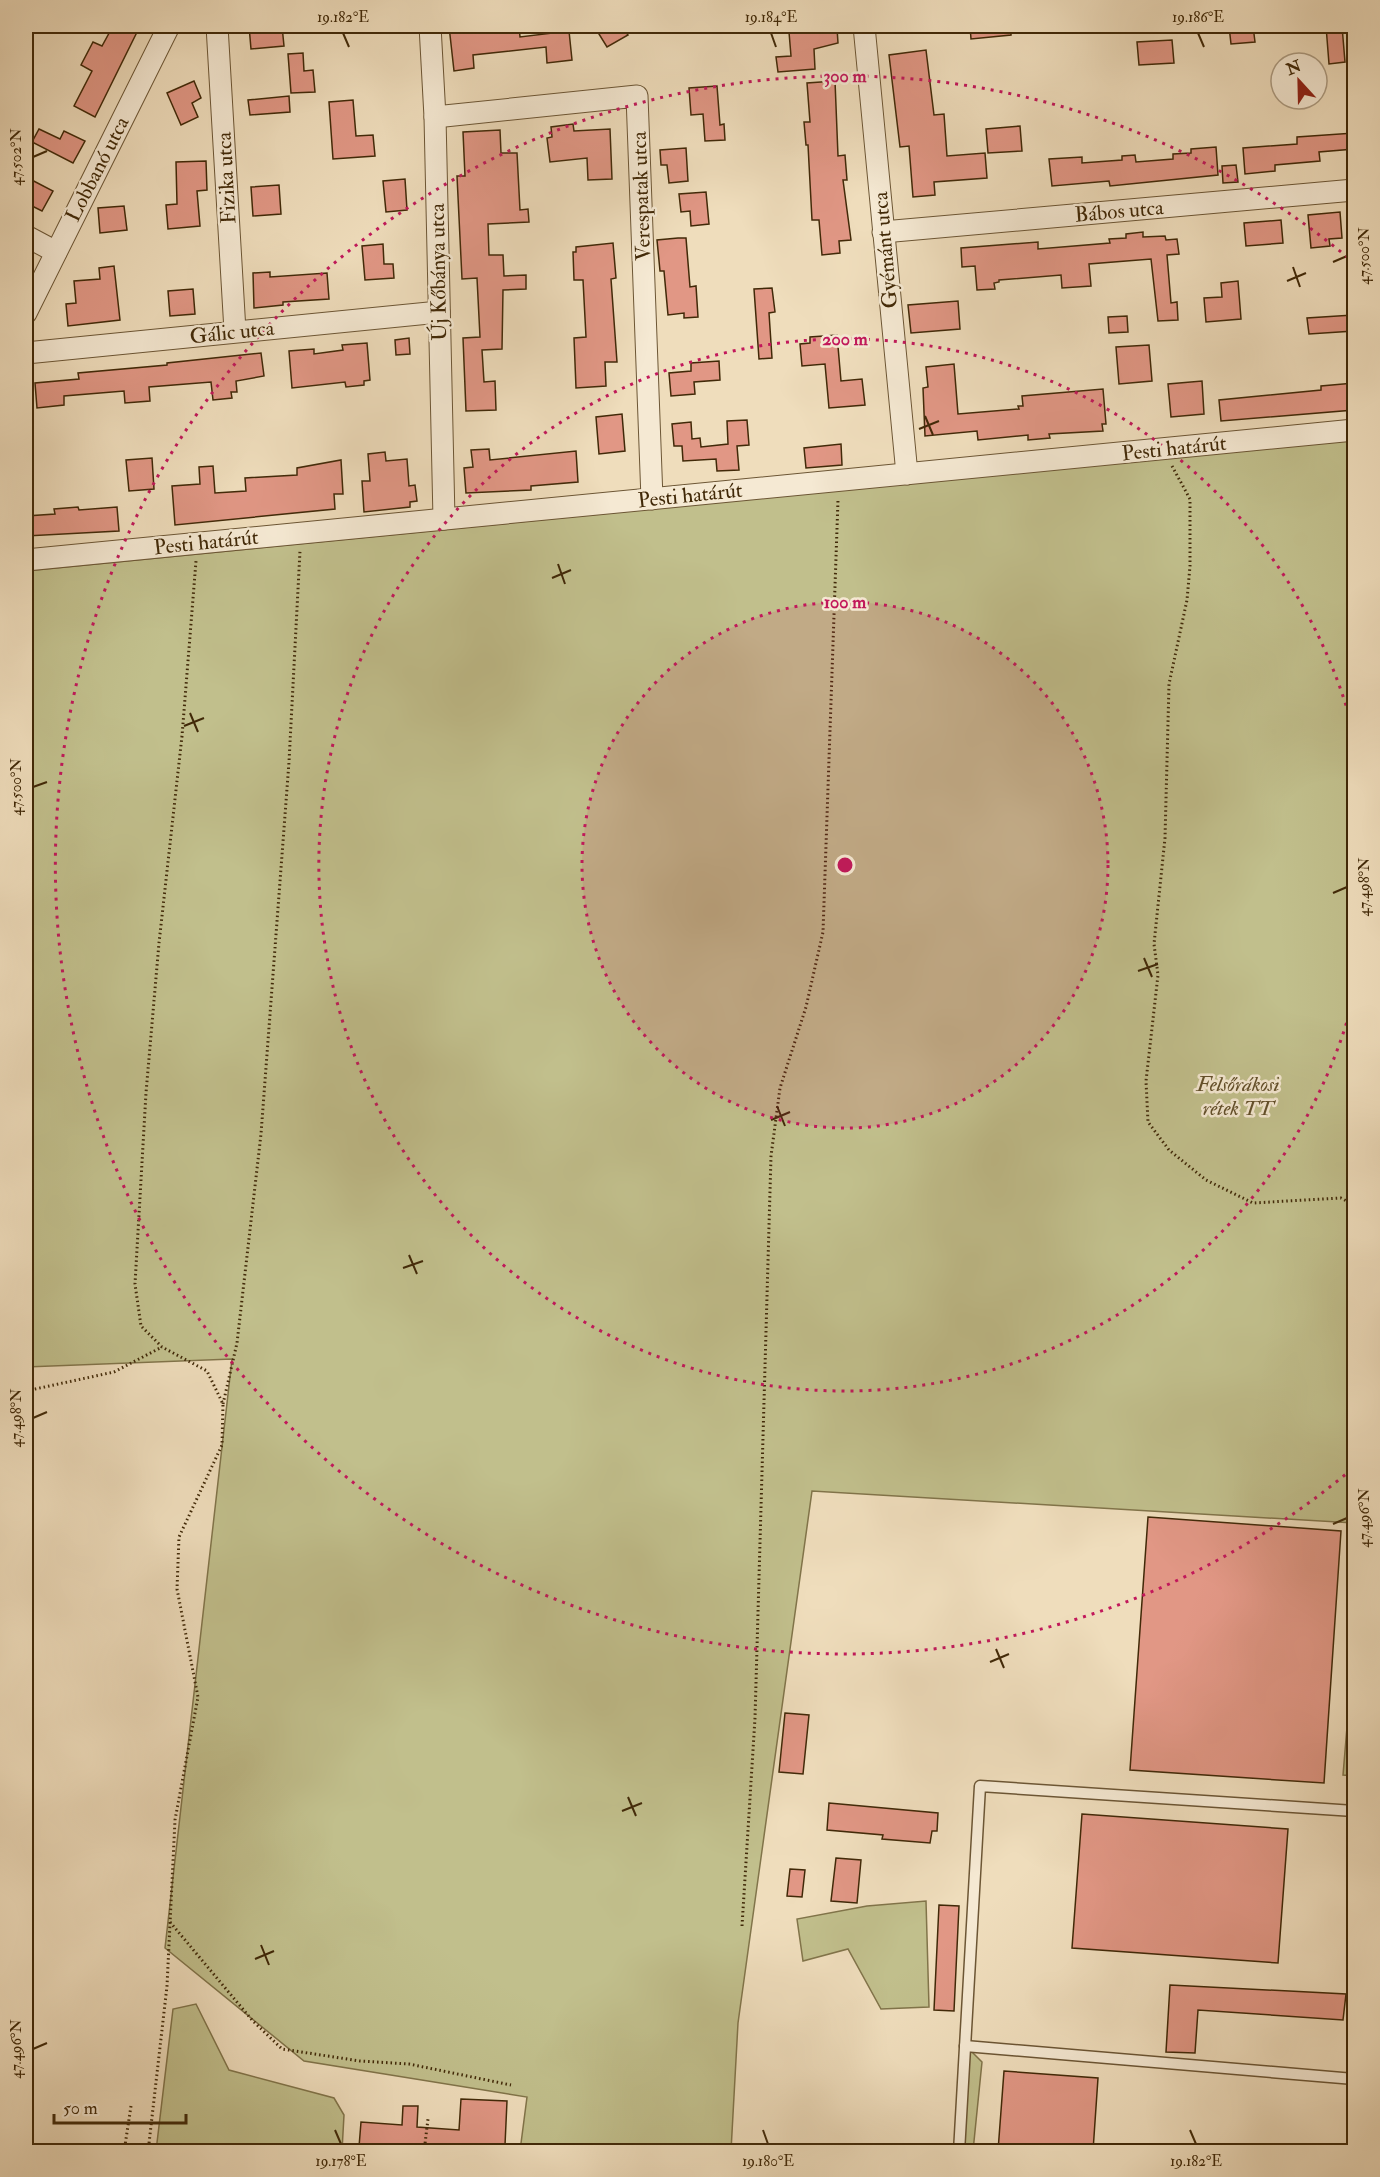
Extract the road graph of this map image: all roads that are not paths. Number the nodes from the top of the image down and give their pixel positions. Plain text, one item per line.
1 (169, 26) edge
2 (217, 26) edge
3 (430, 26) edge
4 (864, 26) edge
5 (435, 117) junction
6 (1354, 189) edge
7 (883, 232) junction
8 (26, 236) edge
9 (56, 252) junction
10 (439, 312) junction
11 (26, 313) edge
12 (235, 331) junction
13 (26, 353) edge
14 (1354, 430) edge
15 (906, 474) junction
16 (652, 499) junction
17 (444, 519) junction
18 (26, 560) edge
19 (1354, 1811) edge
20 (965, 2046) junction
21 (1354, 2079) edge
22 (959, 2151) edge

1 - 9 street, Lobbanó utca
2 - 12 street, Fizika utca
3 - 5 street, Új Kőbánya utca
4 - 7 street, Gyémánt utca
5 - 10 street, Új Kőbánya utca
5 - 16 street, Verespatak utca
6 - 7 street, Bábos utca
7 - 15 street, Gyémánt utca
8 - 9 street
9 - 11 street, Lobbanó utca
10 - 12 street, Gálic utca
10 - 17 street, Új Kőbánya utca
12 - 13 street, Gálic utca
14 - 15 street, Pesti határút
15 - 16 street, Pesti határút
16 - 17 street, Pesti határút
17 - 18 street, Pesti határút
19 - 20 lane
20 - 21 lane
20 - 22 lane

